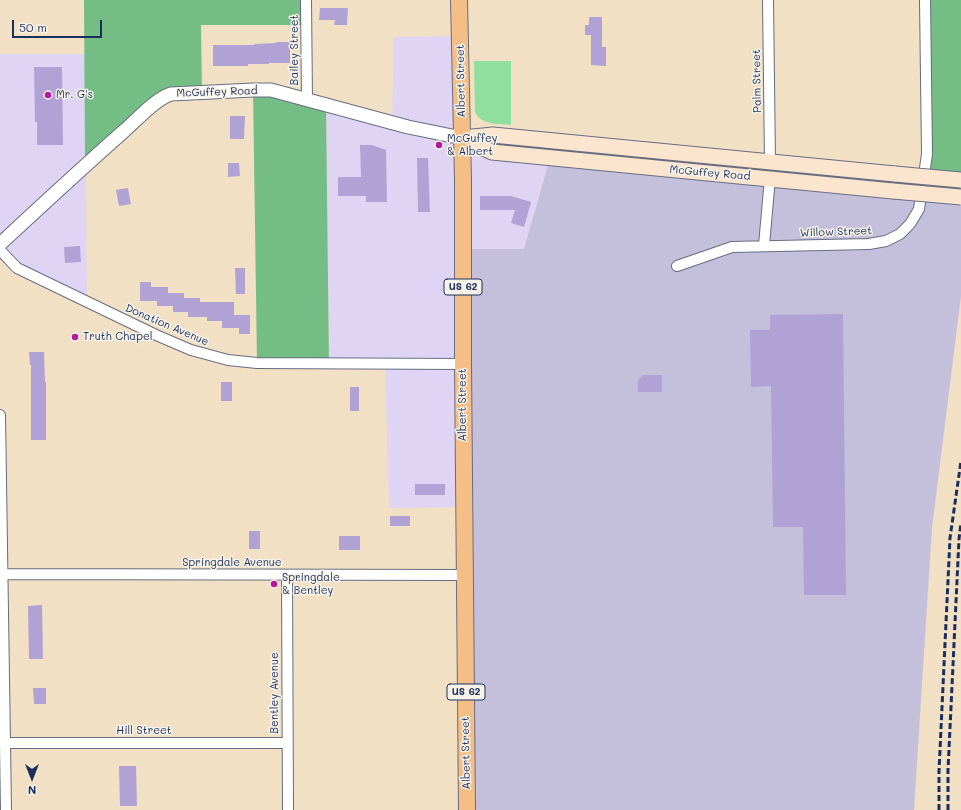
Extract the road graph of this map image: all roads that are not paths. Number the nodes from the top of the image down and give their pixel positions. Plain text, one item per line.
1 (306, 0) edge
2 (459, 0) edge
3 (768, 0) edge
4 (926, 0) edge
5 (307, 100) junction
6 (462, 138) junction
7 (770, 162) junction
8 (770, 178) junction
9 (961, 180) edge
10 (961, 197) edge
11 (0, 244) edge
12 (764, 245) junction
13 (0, 250) edge
14 (677, 266) dead end
15 (463, 364) junction
16 (0, 415) edge
17 (1, 574) edge
18 (287, 575) junction
19 (465, 575) junction
20 (2, 743) edge
21 (287, 743) junction
22 (6, 810) edge
23 (288, 810) edge
24 (467, 810) edge

1 - 5 street, Bailey Street
2 - 6 main road, Albert Street / US 62
3 - 7 street, Palm Street
4 - 12 street, Willow Street
5 - 6 street, McGuffey Road
5 - 11 street, McGuffey Road
6 - 7 main road, McGuffey Road
6 - 8 main road, McGuffey Road
6 - 15 main road, Albert Street / US 62
7 - 9 main road, McGuffey Road, bridge
8 - 10 main road, McGuffey Road, bridge
8 - 12 street
12 - 14 street, Willow Street
13 - 15 street, Donation Avenue
15 - 19 main road, Albert Street / US 62
16 - 17 street
17 - 18 street, Springdale Avenue
17 - 20 street
18 - 19 street, Springdale Avenue
18 - 21 street, Bentley Avenue
19 - 24 main road, Albert Street / US 62
20 - 21 street, Hill Street
20 - 22 street
21 - 23 street, Bentley Avenue

